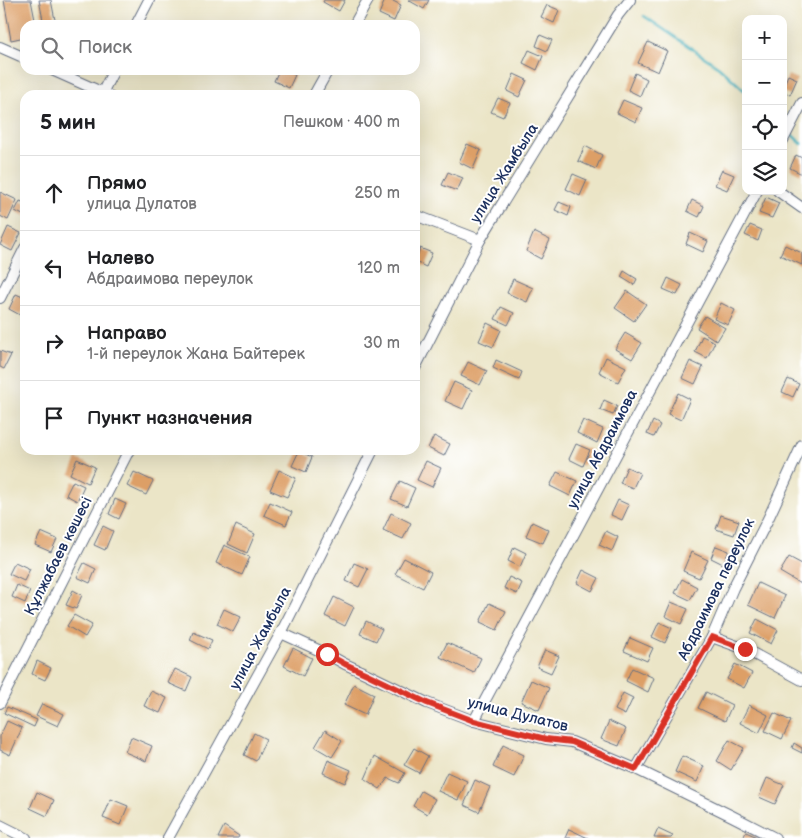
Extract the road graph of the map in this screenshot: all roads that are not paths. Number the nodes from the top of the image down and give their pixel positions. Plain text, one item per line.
1 (149, 0) edge
2 (368, 0) edge
3 (630, 0) edge
4 (139, 20) edge
5 (357, 20) edge
6 (0, 47) edge
7 (20, 56) edge
8 (63, 75) edge
9 (112, 75) edge
10 (325, 75) edge
11 (95, 90) edge
12 (106, 90) edge
13 (317, 90) edge
14 (802, 103) edge
15 (787, 132) edge
16 (755, 195) edge
17 (784, 195) edge
18 (802, 208) edge
19 (420, 217) edge
20 (480, 240) junction
21 (20, 258) edge
22 (0, 298) edge
23 (420, 358) edge
24 (802, 445) edge
25 (126, 455) edge
26 (371, 455) edge
27 (281, 633) junction
28 (712, 637) junction
29 (802, 680) edge
30 (0, 703) edge
31 (474, 721) junction
32 (636, 769) junction
33 (0, 825) edge
34 (26, 838) edge
35 (168, 838) edge
36 (775, 838) edge

1 - 4 street
2 - 5 street
3 - 20 street, улица Жамбыла
6 - 7 street
8 - 11 street
9 - 12 street
10 - 13 street
14 - 15 street
16 - 31 street, улица Абдраимова
17 - 18 street
19 - 20 street
20 - 23 street, улица Жамбыла
21 - 22 street
24 - 28 street, Абдраимова переулок
25 - 30 street, Құлжабаев көшесі
26 - 27 street, улица Жамбыла
27 - 31 street, улица Дулатов
27 - 35 street, улица Жамбыла
28 - 29 street
28 - 32 street, Абдраимова переулок
31 - 32 street, улица Дулатов
32 - 36 street, улица Дулатов
33 - 34 street

